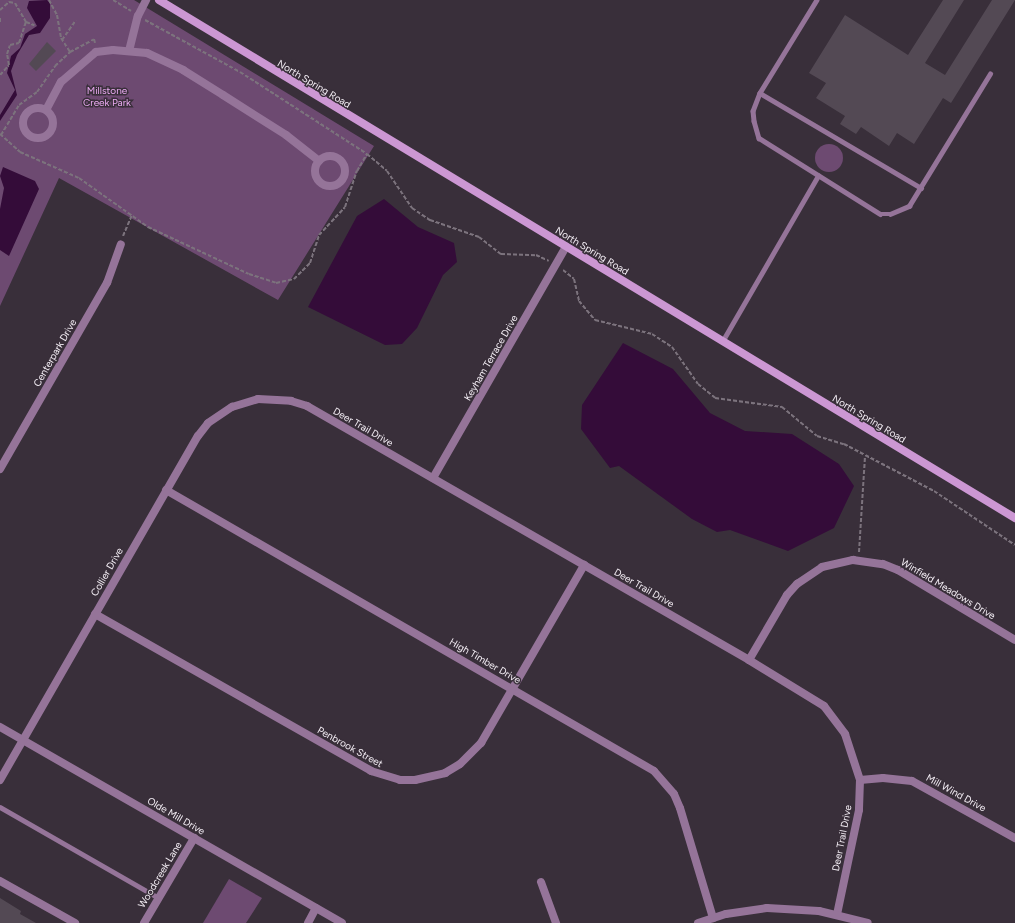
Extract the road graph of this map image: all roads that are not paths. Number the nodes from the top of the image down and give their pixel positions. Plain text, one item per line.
1 (146, 0) edge
2 (159, 0) edge
3 (817, 0) edge
4 (129, 51) junction
5 (990, 74) dead end
6 (760, 93) junction
7 (46, 110) dead end
8 (319, 161) dead end
9 (818, 176) junction
10 (921, 188) junction
11 (122, 244) road end
12 (566, 247) junction
13 (722, 342) junction
14 (255, 399) joint
15 (0, 468) edge
16 (434, 478) junction
17 (166, 490) junction
18 (1015, 518) edge
19 (584, 565) junction
20 (95, 614) junction
21 (1015, 640) edge
22 (749, 660) junction
23 (513, 688) junction
24 (0, 727) edge
25 (23, 740) junction
26 (0, 780) edge
27 (860, 780) junction
28 (0, 807) edge
29 (194, 838) junction
30 (1015, 838) edge
31 (0, 881) edge
32 (541, 882) dead end
33 (159, 898) junction
34 (316, 908) junction
35 (837, 914) junction
36 (713, 918) junction
37 (75, 923) edge
38 (144, 923) edge
39 (308, 923) edge
40 (342, 923) edge
41 (556, 923) edge
42 (698, 923) edge
43 (868, 923) edge

1 - 4 street
2 - 12 main road, North Spring Road
3 - 6 lane
4 - 7 street
4 - 8 street
5 - 10 lane
6 - 9 lane
6 - 10 lane
9 - 10 lane
9 - 13 lane
11 - 15 street, Centerpark Drive
12 - 13 main road, North Spring Road
12 - 16 street, Keyham Terrace Drive
13 - 18 main road, North Spring Road
14 - 16 street, Deer Trail Drive
14 - 17 street, Collier Drive
16 - 19 street, Deer Trail Drive
17 - 20 street, Collier Drive
17 - 23 street, High Timber Drive
19 - 22 street, Deer Trail Drive
19 - 23 street, Penbrook Street
20 - 23 street, Penbrook Street
20 - 25 street, Collier Drive
21 - 22 street, Winfield Meadows Drive
22 - 27 street, Deer Trail Drive
23 - 36 street, High Timber Drive
24 - 25 street, Olde Mill Drive
25 - 26 street, Collier Drive
25 - 29 street, Olde Mill Drive
27 - 30 street, Mill Wind Drive
27 - 35 street, Deer Trail Drive
28 - 33 lane
29 - 33 street, Woodcreek Lane
29 - 34 street, Olde Mill Drive
31 - 37 street
32 - 41 street
33 - 38 street, Woodcreek Lane
34 - 39 street
34 - 40 street, Olde Mill Drive
35 - 36 street
35 - 43 street
36 - 42 street

